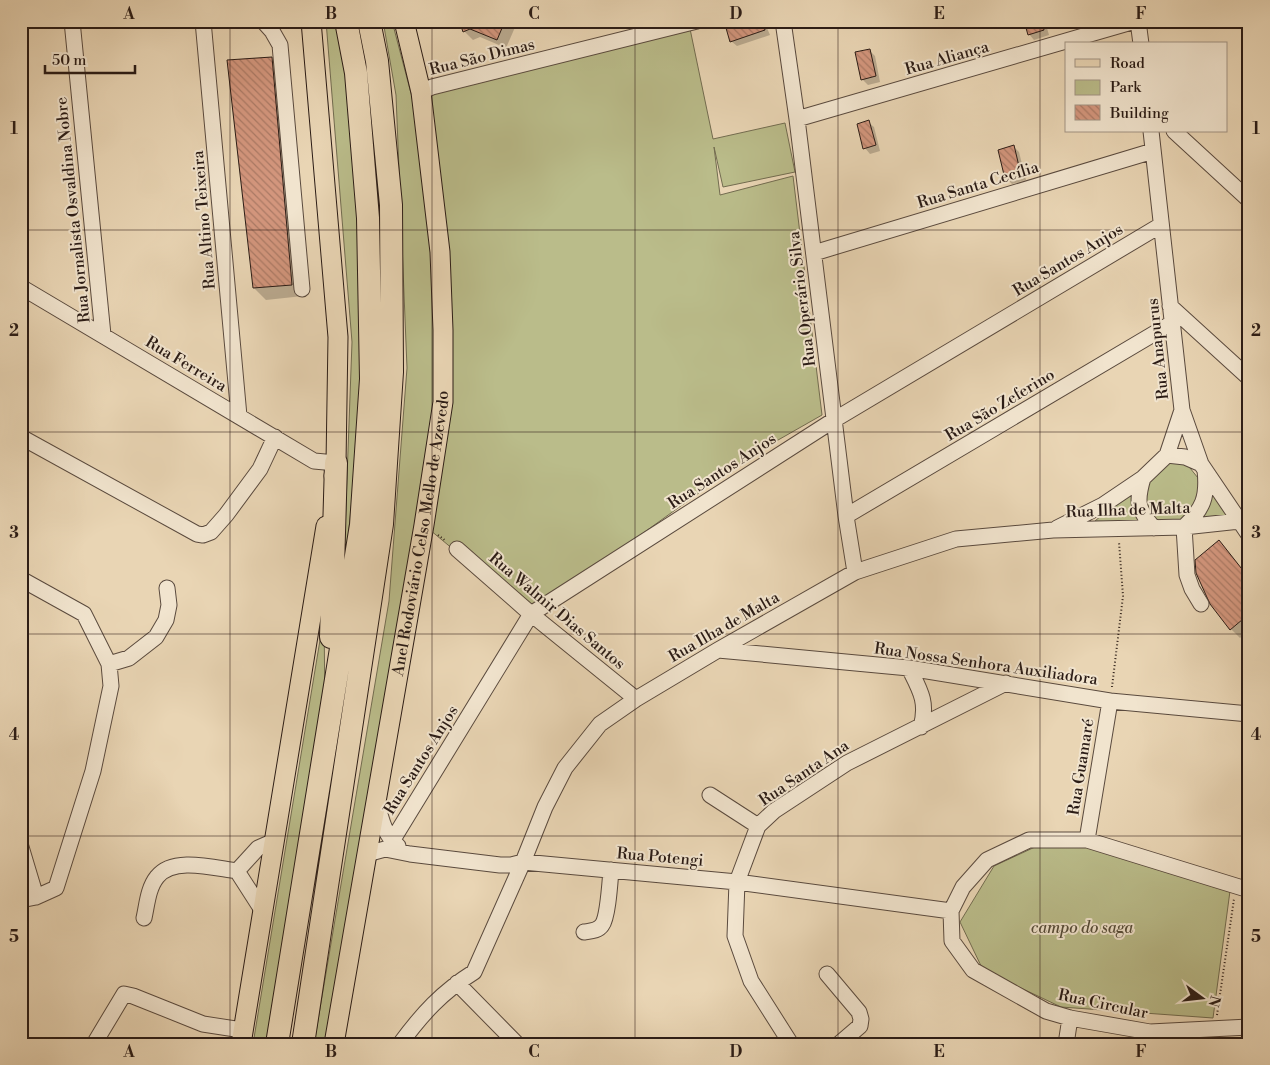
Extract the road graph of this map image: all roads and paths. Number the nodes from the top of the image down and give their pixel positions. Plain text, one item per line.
1 (72, 21) edge
2 (203, 21) edge
3 (263, 21) edge
4 (311, 21) edge
5 (346, 21) edge
6 (369, 21) edge
7 (404, 21) edge
8 (697, 21) edge
9 (783, 21) edge
10 (1136, 21) edge
11 (1141, 42) edge
12 (421, 92) junction
13 (797, 119) junction
14 (1151, 132) edge
15 (1175, 132) edge
16 (1153, 151) junction
17 (1249, 200) edge
18 (1161, 225) junction
19 (814, 252) junction
20 (21, 287) edge
21 (302, 289) dead end
22 (1170, 306) junction
23 (1172, 323) junction
24 (103, 335) junction
25 (1249, 378) edge
26 (1182, 410) junction
27 (239, 416) junction
28 (834, 420) junction
29 (21, 437) edge
30 (275, 438) junction
31 (1167, 455) junction
32 (336, 463) junction
33 (1203, 467) junction
34 (1143, 478) junction
35 (846, 516) junction
36 (1243, 520) edge
37 (424, 524) junction
38 (1184, 527) junction
39 (1118, 528) junction
40 (1154, 528) junction
41 (1053, 530) junction
42 (1249, 534) edge
43 (457, 549) joint
44 (856, 572) junction
45 (21, 579) edge
46 (167, 588) dead end
47 (1201, 604) dead end
48 (531, 614) junction
49 (718, 650) junction
50 (109, 664) junction
51 (909, 668) junction
52 (1006, 683) junction
53 (636, 698) junction
54 (1110, 700) junction
55 (1249, 714) edge
56 (328, 726) junction
57 (921, 727) junction
58 (710, 795) dead end
59 (376, 800) junction
60 (758, 826) junction
61 (392, 840) junction
62 (1087, 840) junction
63 (274, 841) junction
64 (21, 847) edge
65 (367, 854) junction
66 (410, 854) junction
67 (524, 862) junction
68 (610, 870) junction
69 (237, 871) junction
70 (736, 882) junction
71 (1242, 888) edge
72 (28, 899) edge
73 (262, 910) junction
74 (951, 912) junction
75 (144, 918) dead end
76 (584, 932) dead end
77 (827, 974) dead end
78 (457, 983) junction
79 (1070, 1018) junction
80 (1249, 1027) edge
81 (1215, 1030) junction
82 (242, 1037) edge
83 (94, 1044) edge
84 (277, 1044) edge
85 (302, 1044) edge
86 (334, 1044) edge
87 (400, 1044) edge
88 (517, 1044) edge
89 (792, 1044) edge
90 (839, 1044) edge
91 (1066, 1044) edge

1 - 24 street, Rua Jornalista Osvaldina Nobre
2 - 27 street, Rua Altino Teixeira
3 - 21 street
4 - 32 main road
5 - 56 highway
6 - 85 highway
7 - 12 main road, Anel Rodoviário Celso Mello de Azevedo
8 - 12 street, Rua São Dimas
9 - 13 street, Rua Operário Silva
10 - 11 street
10 - 13 street, Rua Aliança
12 - 37 main road, Anel Rodoviário Celso Mello de Azevedo
13 - 19 street, Rua Operário Silva
14 - 16 street, Rua Anapurus
15 - 17 street
16 - 18 street, Rua Anapurus
16 - 19 street, Rua Santa Cecília
18 - 22 street, Rua Anapurus
18 - 28 street, Rua Santos Anjos
19 - 28 street, Rua Operário Silva
20 - 24 street, Rua Ferreira
22 - 23 street, Rua Anapurus
22 - 25 street
23 - 26 street, Rua Anapurus
23 - 35 street, Rua São Zeferino
24 - 27 street, Rua Ferreira
26 - 31 street, Rua Anapurus
26 - 33 street
27 - 30 street, Rua Ferreira
28 - 35 street, Rua Operário Silva
28 - 48 street, Rua Santos Anjos
29 - 30 street
30 - 32 street, Rua Ferreira
31 - 33 street
31 - 34 street, Rua Anapurus
32 - 56 highway
32 - 63 main road
33 - 36 street
33 - 38 street
34 - 40 street
34 - 41 street, Rua Anapurus
35 - 44 street, Rua Operário Silva
36 - 38 street, Rua Ilha de Malta
36 - 42 street
37 - 43 path
37 - 59 main road, Anel Rodoviário Celso Mello de Azevedo
38 - 40 street, Rua Ilha de Malta
38 - 47 street
39 - 40 street, Rua Ilha de Malta
39 - 41 street, Rua Ilha de Malta
39 - 54 path
41 - 44 street, Rua Ilha de Malta
43 - 48 street, Rua Walmir Dias Santos
44 - 49 street, Rua Ilha de Malta
45 - 50 street
46 - 50 street
48 - 53 street, Rua Walmir Dias Santos
48 - 61 street, Rua Santos Anjos
49 - 51 street, Rua Nossa Senhora Auxiliadora
49 - 53 street, Rua Ilha de Malta
50 - 72 street
51 - 52 street, Rua Nossa Senhora Auxiliadora
51 - 57 street
52 - 54 street, Rua Nossa Senhora Auxiliadora
52 - 57 street, Rua Santa Ana
53 - 67 street, Rua Ilha de Malta
54 - 55 street, Rua Nossa Senhora Auxiliadora
54 - 62 street, Rua Guamaré
56 - 84 highway
57 - 60 street, Rua Santa Ana
58 - 60 street
59 - 61 street, Rua Santos Anjos
59 - 65 main road, Anel Rodoviário Celso Mello de Azevedo
60 - 70 street, Rua Santa Ana
61 - 66 street, Rua Santos Anjos
62 - 71 street, Rua Circular
62 - 74 street, Rua Circular
63 - 69 street
63 - 73 main road
64 - 72 street
65 - 66 street, Rua Potengi
65 - 86 main road, Anel Rodoviário Celso Mello de Azevedo
66 - 67 street, Rua Potengi
67 - 68 street, Rua Potengi
67 - 78 street, Rua Ilha de Malta
68 - 70 street, Rua Potengi
68 - 76 street
69 - 73 street
69 - 75 street
70 - 74 street, Rua Potengi
70 - 89 street, Rua Santa Ana
71 - 81 path
73 - 82 main road
74 - 79 street, Rua Circular
77 - 90 street
78 - 87 street, Rua Ilha de Malta
78 - 88 street
79 - 81 street, Rua Circular
79 - 91 street
80 - 81 street, Rua Circular
82 - 83 street

